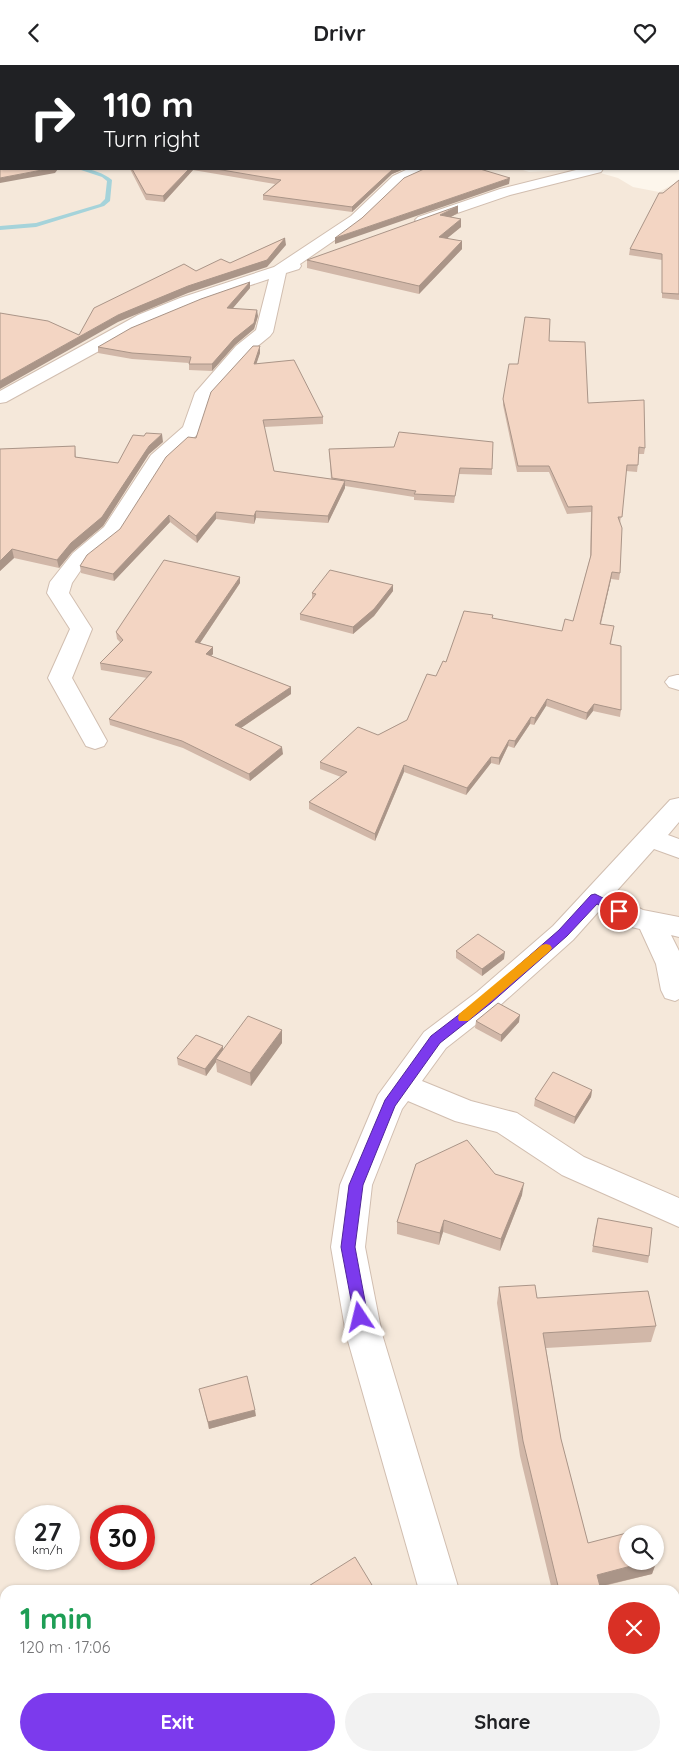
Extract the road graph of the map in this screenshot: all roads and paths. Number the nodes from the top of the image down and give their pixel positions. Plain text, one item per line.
1 (417, 170) edge
2 (592, 170) edge
3 (406, 227) edge
4 (334, 252) edge
5 (279, 271) junction
6 (0, 397) edge
7 (95, 741) dead end
8 (679, 806) edge
9 (665, 843) edge
10 (595, 898) junction
11 (651, 923) junction
12 (679, 927) edge
13 (675, 990) dead end
14 (402, 1086) junction
15 (679, 1213) edge
16 (439, 1585) edge

1 - 5 street
2 - 3 street
4 - 5 street
5 - 6 street
5 - 7 street
8 - 9 street
9 - 10 street
10 - 11 street
10 - 14 street
11 - 12 street
11 - 13 street
14 - 15 street
14 - 16 street

